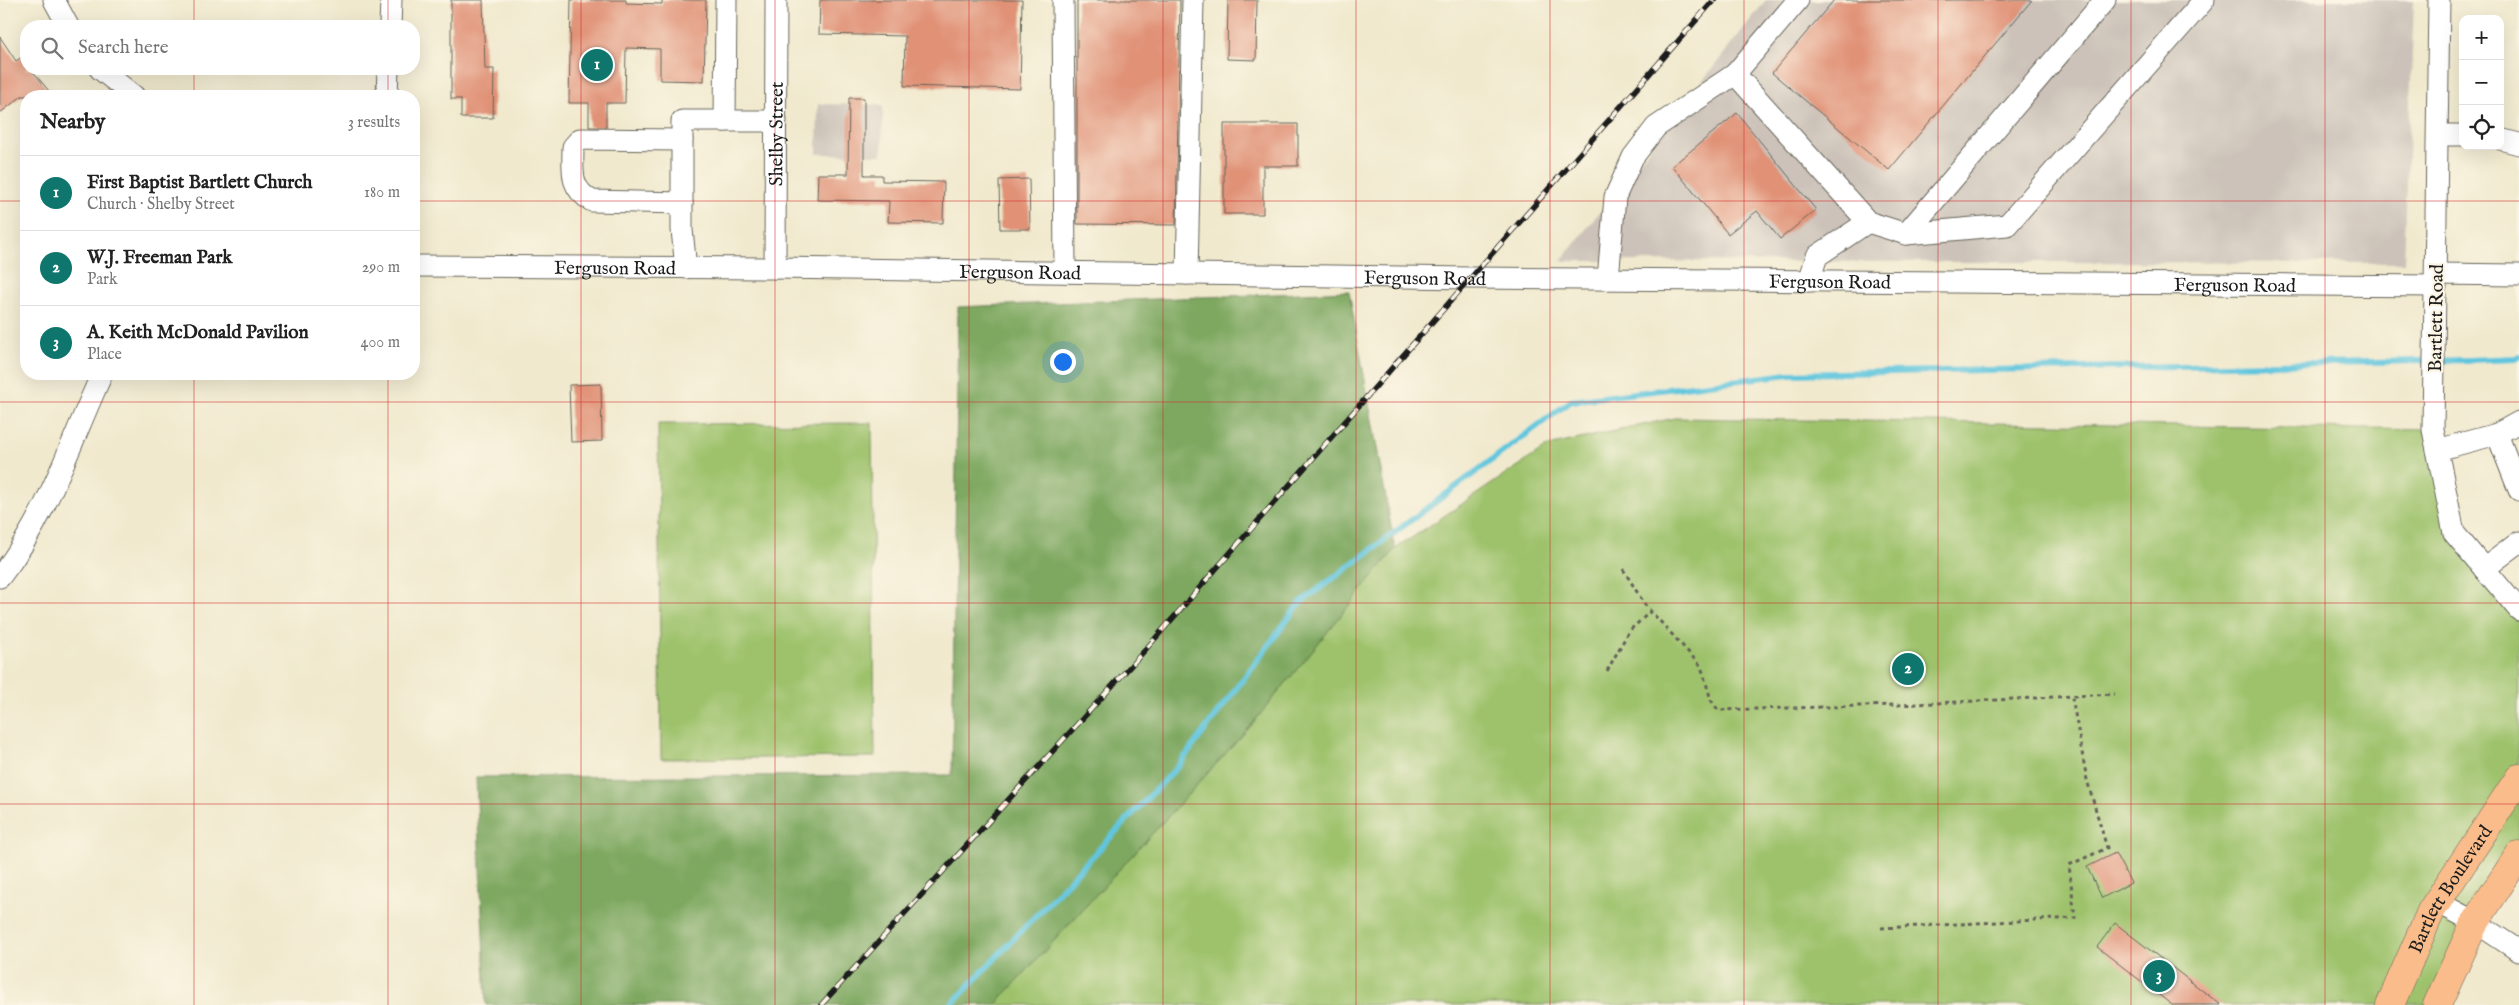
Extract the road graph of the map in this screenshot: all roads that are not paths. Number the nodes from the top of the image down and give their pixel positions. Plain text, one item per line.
1 (54, 0) edge
2 (390, 0) edge
3 (726, 0) edge
4 (776, 0) edge
5 (1063, 0) edge
6 (1193, 0) edge
7 (1798, 0) edge
8 (2105, 0) edge
9 (2204, 0) edge
10 (2439, 0) edge
11 (65, 20) edge
12 (390, 20) edge
13 (1735, 74) junction
14 (108, 75) edge
15 (388, 75) edge
16 (126, 90) edge
17 (387, 90) edge
18 (725, 121) junction
19 (776, 121) junction
20 (2438, 135) junction
21 (2459, 135) edge
22 (682, 140) junction
23 (2504, 140) edge
24 (2519, 144) edge
25 (682, 203) junction
26 (1868, 222) junction
27 (1906, 234) junction
28 (420, 266) edge
29 (686, 268) junction
30 (775, 268) junction
31 (1065, 272) junction
32 (1187, 274) junction
33 (2519, 275) edge
34 (1608, 279) junction
35 (2436, 280) junction
36 (1809, 281) junction
37 (99, 380) edge
38 (2519, 422) edge
39 (2497, 434) junction
40 (2437, 450) junction
41 (2519, 490) edge
42 (2519, 542) edge
43 (2484, 569) junction
44 (0, 577) edge
45 (2519, 610) edge
46 (2519, 778) edge
47 (2519, 855) edge
48 (2437, 902) junction
49 (2475, 922) junction
50 (2519, 951) edge
51 (2390, 1005) edge
52 (2437, 1005) edge

1 - 11 street
2 - 12 street
3 - 18 street
4 - 19 street, Shelby Street
5 - 31 street
6 - 32 street
7 - 13 street
8 - 27 street
9 - 27 street
10 - 20 street, Bartlett Road
13 - 26 street
13 - 34 street
14 - 16 street
15 - 17 street
18 - 19 street
18 - 22 street
19 - 30 street, Shelby Street
20 - 21 street
20 - 35 street, Bartlett Road
22 - 25 street
22 - 25 street
23 - 24 street
25 - 29 street
26 - 27 street
26 - 36 street
28 - 29 street, Ferguson Road
29 - 30 street, Ferguson Road
30 - 31 street, Ferguson Road
31 - 32 street, Ferguson Road
32 - 34 street, Ferguson Road
33 - 35 street, Ferguson Road
34 - 36 street, Ferguson Road
35 - 36 street, Ferguson Road
35 - 40 street, Bartlett Road
37 - 44 street
38 - 39 street
39 - 40 street
39 - 41 street
40 - 43 street, Bartlett Road
42 - 43 street
43 - 45 street, Bartlett Road
46 - 48 main road, Bartlett Boulevard
47 - 49 main road, Bartlett Boulevard
48 - 49 street
48 - 51 main road, Bartlett Boulevard
49 - 50 street
49 - 52 main road, Bartlett Boulevard

